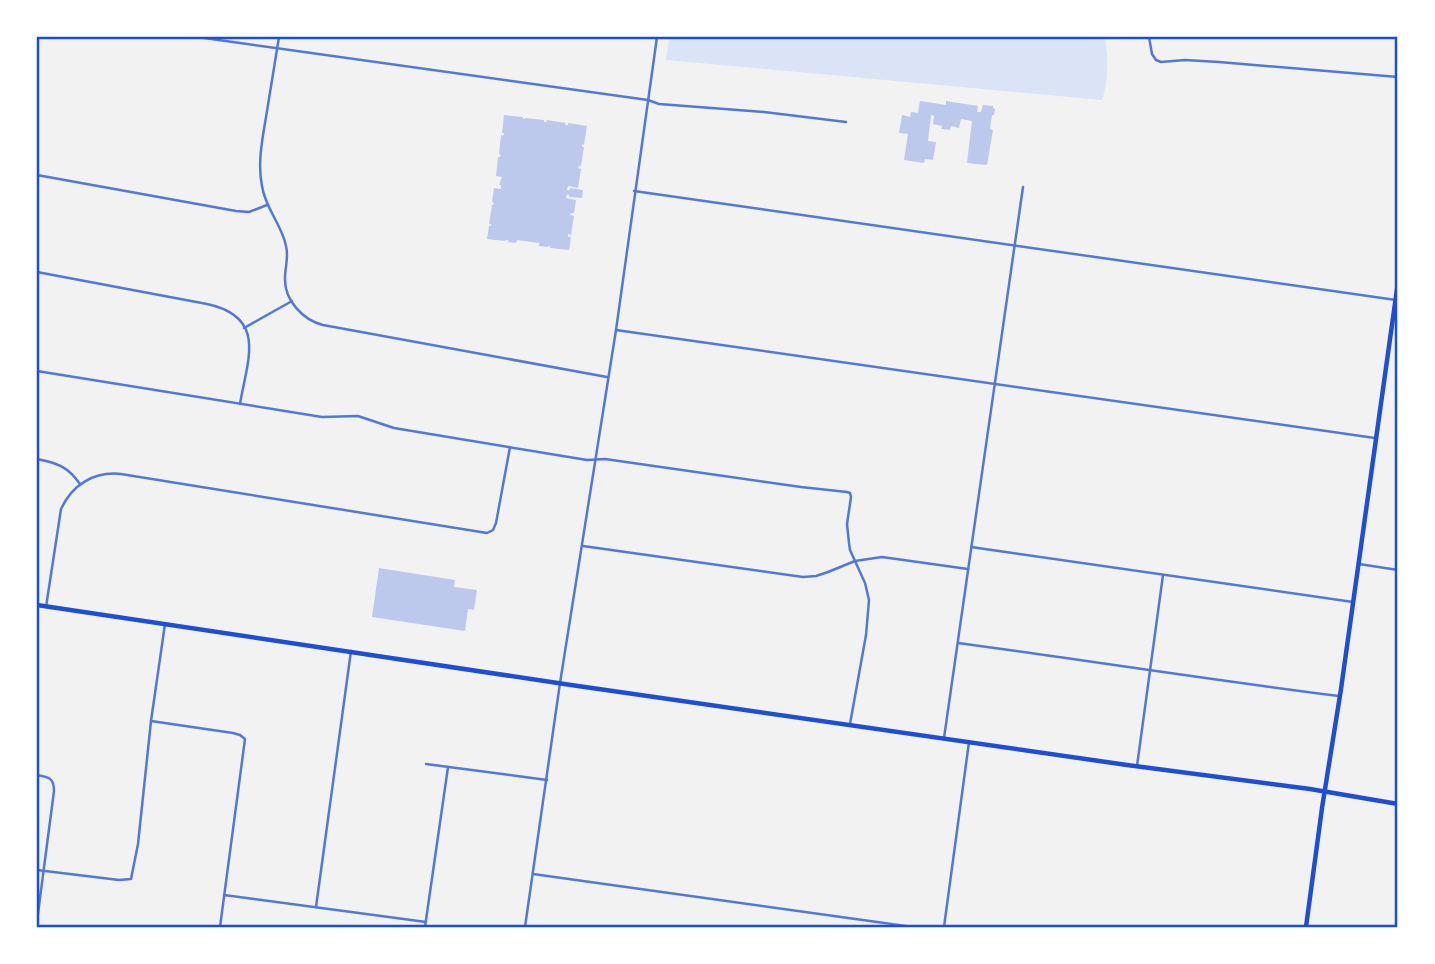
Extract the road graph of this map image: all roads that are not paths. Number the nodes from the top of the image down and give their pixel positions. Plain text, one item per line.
1 (197, 37) edge
2 (279, 37) edge
3 (657, 37) edge
4 (1149, 37) edge
5 (277, 48) junction
6 (1398, 77) edge
7 (648, 100) junction
8 (846, 122) dead end
9 (37, 175) edge
10 (1023, 187) dead end
11 (634, 191) junction
12 (268, 205) junction
13 (1015, 246) junction
14 (37, 272) edge
15 (1398, 282) edge
16 (1395, 300) junction
17 (292, 301) junction
18 (244, 328) junction
19 (615, 330) junction
20 (37, 371) edge
21 (608, 377) junction
22 (995, 385) junction
23 (240, 404) junction
24 (1376, 438) junction
25 (510, 447) junction
26 (37, 459) edge
27 (596, 459) junction
28 (80, 484) junction
29 (583, 546) junction
30 (971, 547) junction
31 (855, 561) junction
32 (1359, 564) junction
33 (968, 569) junction
34 (1398, 570) edge
35 (1163, 575) junction
36 (1353, 602) junction
37 (37, 606) edge
38 (46, 607) junction
39 (165, 624) junction
40 (958, 643) junction
41 (351, 651) junction
42 (1150, 671) junction
43 (560, 683) junction
44 (1340, 696) junction
45 (151, 721) junction
46 (850, 724) junction
47 (944, 738) junction
48 (970, 741) junction
49 (426, 764) dead end
50 (447, 766) junction
51 (1137, 766) junction
52 (37, 775) edge
53 (547, 780) junction
54 (1325, 792) junction
55 (1398, 804) edge
56 (37, 870) edge
57 (44, 871) junction
58 (533, 874) junction
59 (224, 895) junction
60 (316, 907) junction
61 (37, 921) edge
62 (425, 925) edge
63 (220, 927) edge
64 (525, 927) edge
65 (913, 927) edge
66 (944, 927) edge
67 (1306, 927) edge

1 - 5 street
2 - 5 street
3 - 7 street
4 - 6 street
5 - 7 street
5 - 12 street
7 - 8 street
7 - 11 street
9 - 12 street
10 - 13 street
11 - 13 street
11 - 19 street
12 - 17 street
13 - 16 street
13 - 22 street
14 - 18 street
15 - 16 main road
16 - 24 main road
17 - 18 street
17 - 21 street
18 - 23 street
19 - 21 street
19 - 22 street
20 - 23 street
21 - 27 street
22 - 24 street
22 - 30 street
23 - 25 street
24 - 32 main road
25 - 27 street
25 - 28 street
26 - 28 street
27 - 29 street
27 - 31 street
28 - 38 street
29 - 31 street
29 - 43 street
30 - 33 street
30 - 35 street
31 - 33 street
31 - 46 street
32 - 34 street
32 - 36 main road
33 - 40 street
35 - 36 street
35 - 42 street
36 - 44 main road
37 - 38 main road
38 - 39 main road
39 - 41 main road
39 - 45 street
40 - 42 street
40 - 47 street
41 - 43 main road
41 - 60 street
42 - 44 street
42 - 51 street
43 - 46 main road
43 - 53 street
44 - 54 main road
45 - 57 street
45 - 59 street
46 - 47 main road
47 - 48 main road
48 - 51 main road
48 - 66 street
49 - 50 street
50 - 53 street
50 - 62 street
51 - 54 main road
52 - 57 street
53 - 58 street
54 - 55 main road
54 - 67 main road
56 - 57 street
57 - 61 street
58 - 64 street
58 - 65 street
59 - 60 street
59 - 63 street
60 - 62 street

